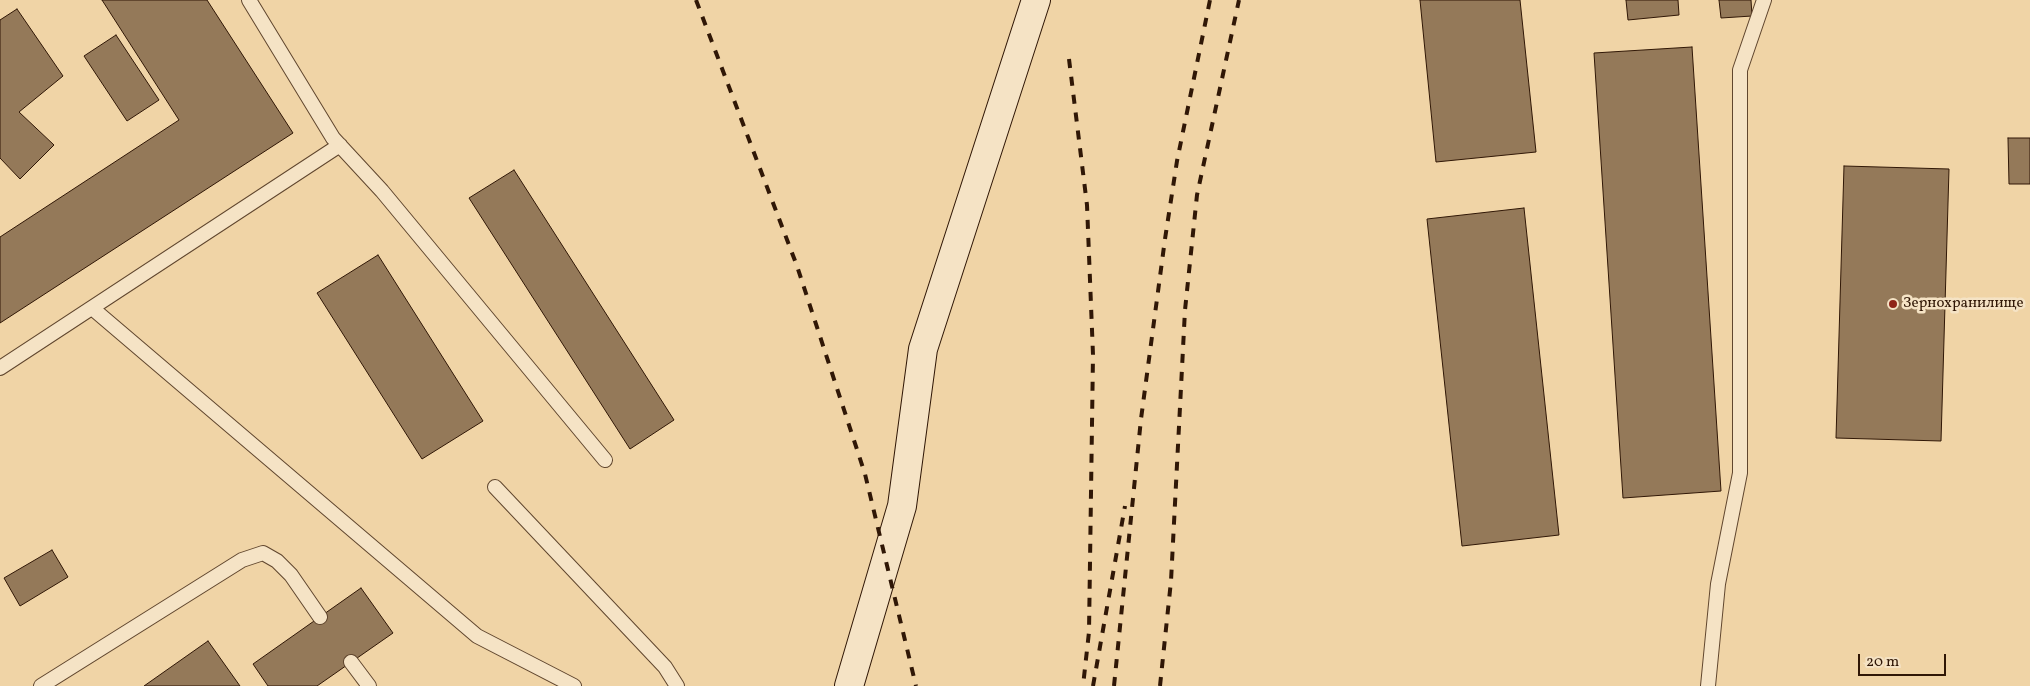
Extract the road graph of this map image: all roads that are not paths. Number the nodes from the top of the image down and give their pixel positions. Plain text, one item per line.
1 (249, 0) edge
2 (1036, 0) edge
3 (1764, 0) edge
4 (340, 145) junction
5 (92, 308) junction
6 (0, 368) edge
7 (605, 460) dead end
8 (495, 487) dead end
9 (320, 617) dead end
10 (351, 662) dead end
11 (41, 686) edge
12 (369, 686) edge
13 (574, 686) edge
14 (677, 686) edge
15 (849, 686) edge
16 (1708, 686) edge

1 - 4 lane
2 - 15 street
3 - 16 lane
4 - 5 lane
4 - 7 lane
5 - 6 lane
5 - 13 lane
8 - 14 lane
9 - 11 lane
10 - 12 lane

